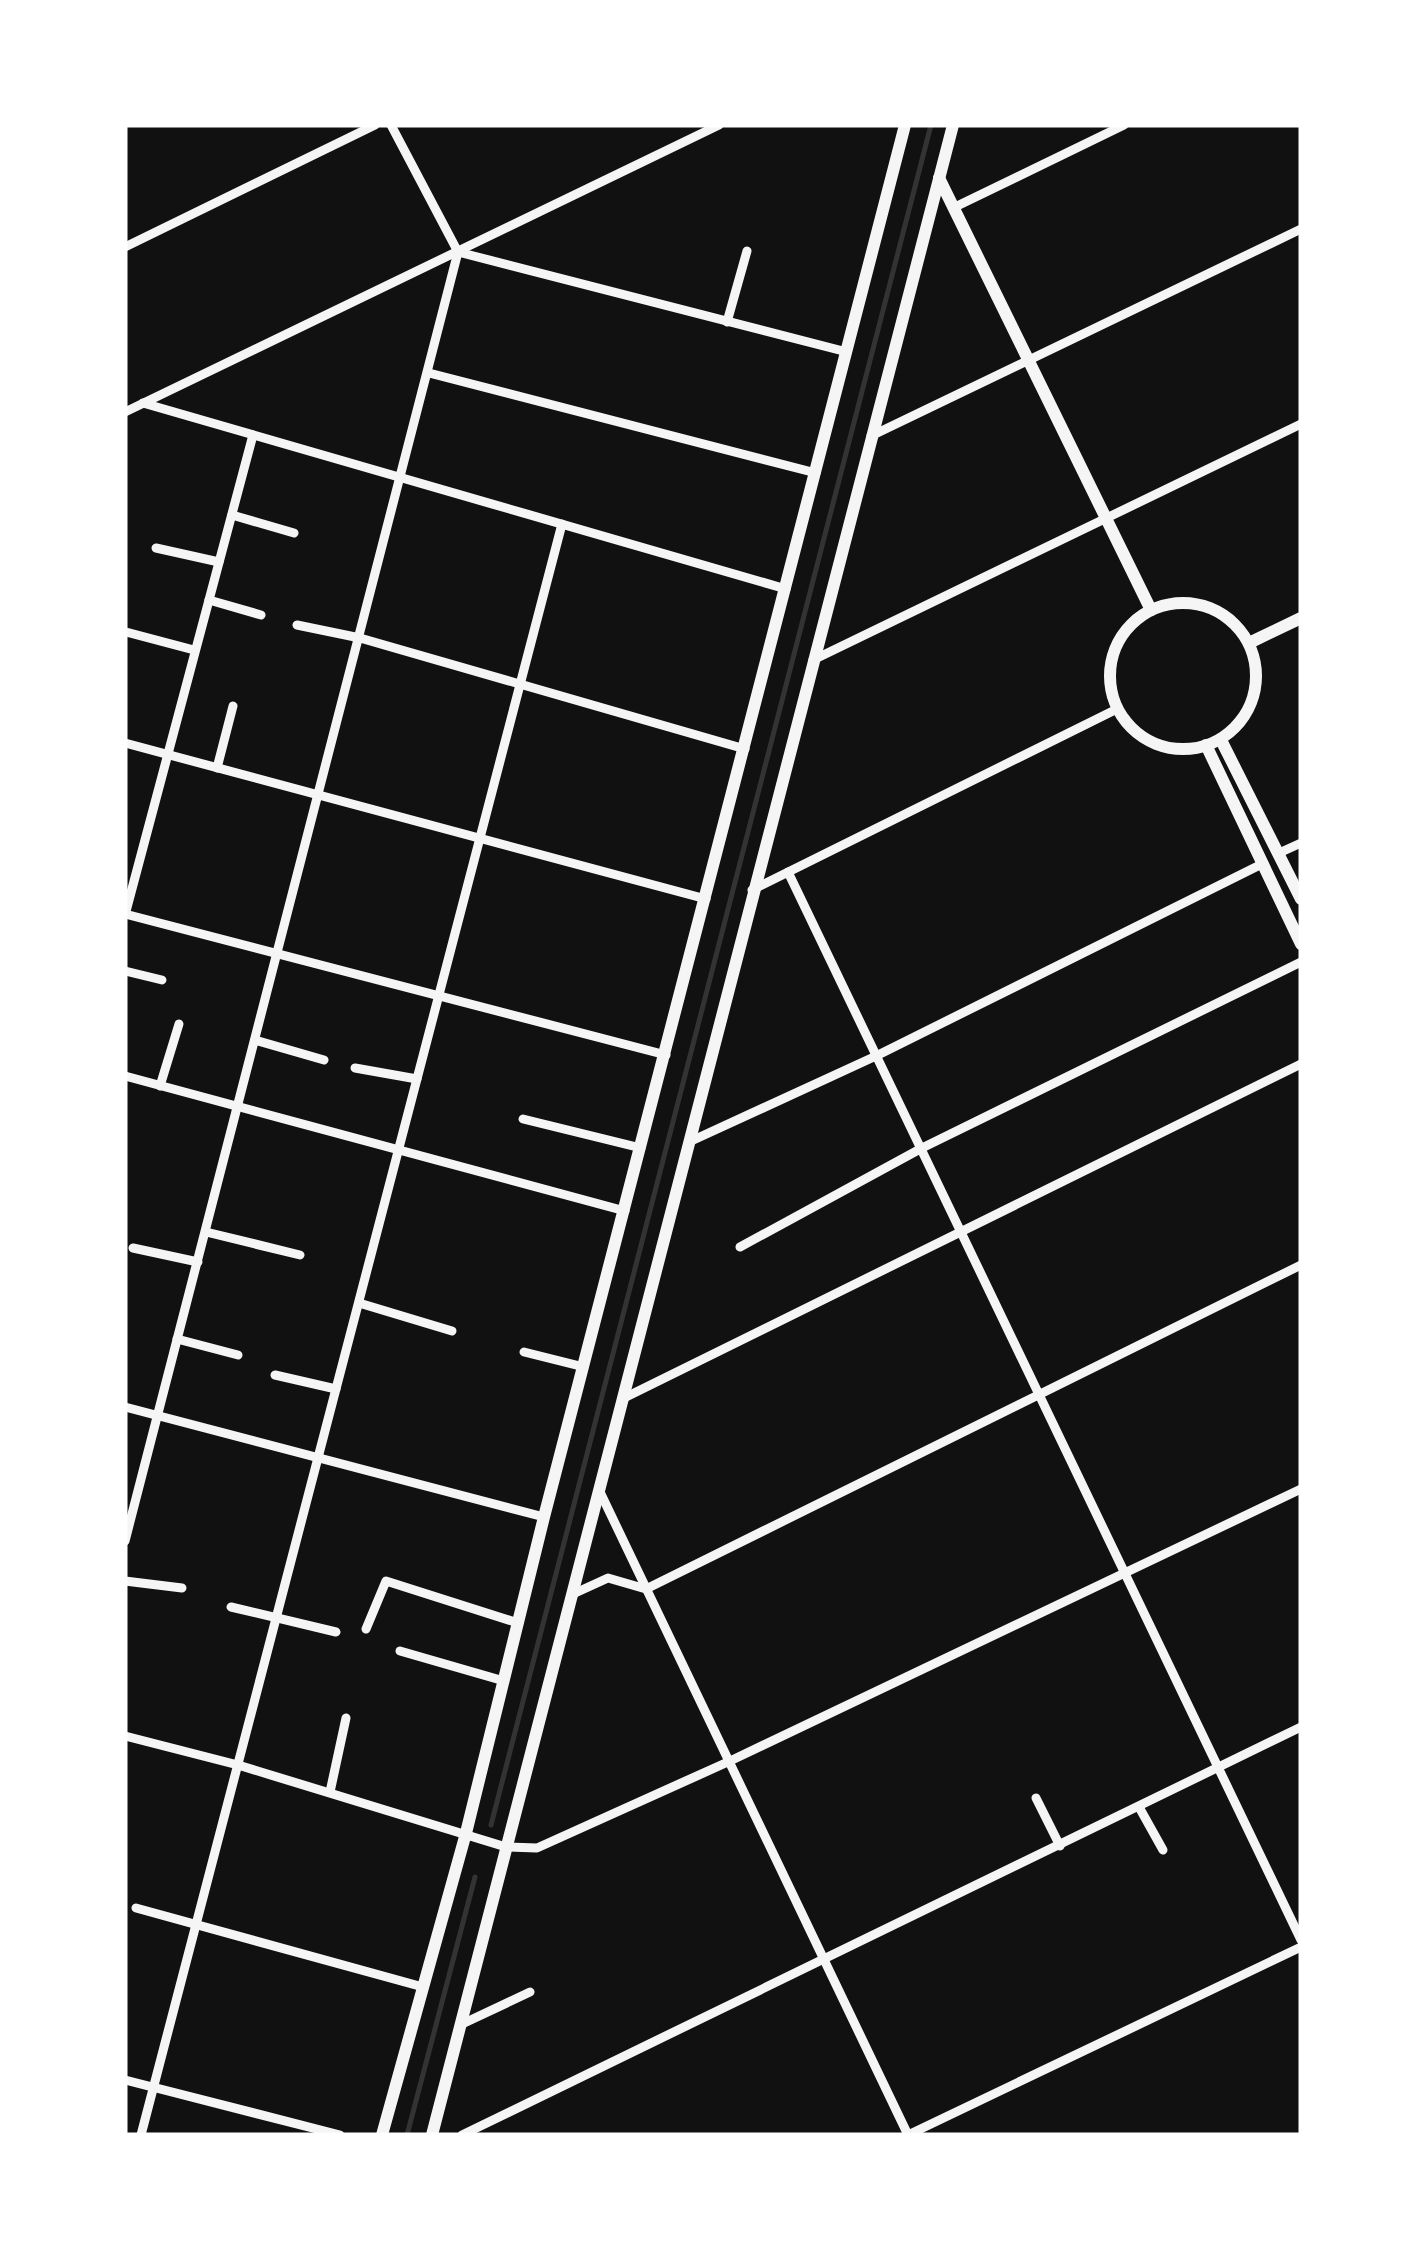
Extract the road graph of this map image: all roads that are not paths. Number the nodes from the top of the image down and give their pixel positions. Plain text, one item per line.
1 (375, 125) edge
2 (391, 125) edge
3 (719, 125) edge
4 (905, 125) edge
5 (953, 125) edge
6 (1124, 125) edge
7 (939, 178) junction
8 (954, 207) junction
9 (1301, 229) edge
10 (125, 247) edge
11 (458, 252) junction
12 (748, 252) dead end
13 (727, 322) junction
14 (847, 352) junction
15 (1030, 360) junction
16 (430, 373) junction
17 (143, 404) junction
18 (125, 412) edge
19 (1301, 424) edge
20 (253, 435) junction
21 (870, 437) junction
22 (816, 473) junction
23 (402, 478) junction
24 (232, 514) junction
25 (1106, 518) junction
26 (562, 524) junction
27 (294, 533) dead end
28 (156, 548) dead end
29 (219, 562) junction
30 (786, 589) junction
31 (209, 600) junction
32 (1150, 610) junction
33 (261, 614) dead end
34 (1301, 618) edge
35 (297, 625) dead end
36 (126, 632) edge
37 (360, 638) junction
38 (1249, 643) junction
39 (194, 650) junction
40 (812, 660) junction
41 (520, 684) junction
42 (233, 706) dead end
43 (1117, 709) junction
44 (1221, 740) junction
45 (125, 743) edge
46 (1206, 745) junction
47 (745, 749) junction
48 (168, 754) junction
49 (217, 768) junction
50 (319, 795) junction
51 (480, 838) junction
52 (1301, 843) edge
53 (1280, 854) junction
54 (1262, 864) junction
55 (788, 872) junction
56 (752, 890) junction
57 (1301, 898) edge
58 (706, 899) junction
59 (125, 914) edge
60 (1301, 944) edge
61 (278, 954) junction
62 (1301, 962) edge
63 (125, 971) edge
64 (162, 980) dead end
65 (439, 996) junction
66 (179, 1024) dead end
67 (256, 1040) junction
68 (666, 1055) junction
69 (876, 1056) junction
70 (324, 1060) dead end
71 (1301, 1064) edge
72 (355, 1068) dead end
73 (125, 1076) edge
74 (417, 1079) junction
75 (160, 1086) junction
76 (238, 1106) junction
77 (523, 1119) dead end
78 (688, 1142) junction
79 (641, 1148) junction
80 (922, 1148) junction
81 (398, 1150) junction
82 (625, 1211) junction
83 (206, 1232) junction
84 (962, 1234) junction
85 (133, 1248) dead end
86 (740, 1248) dead end
87 (300, 1255) dead end
88 (198, 1262) junction
89 (1301, 1265) edge
90 (359, 1302) junction
91 (452, 1331) dead end
92 (177, 1339) junction
93 (524, 1352) dead end
94 (238, 1355) dead end
95 (584, 1367) junction
96 (275, 1375) dead end
97 (336, 1390) junction
98 (1042, 1393) junction
99 (624, 1398) junction
100 (125, 1407) edge
101 (158, 1416) junction
102 (319, 1458) junction
103 (1301, 1489) edge
104 (600, 1492) junction
105 (544, 1517) junction
106 (125, 1540) edge
107 (1125, 1572) junction
108 (125, 1580) edge
109 (182, 1588) dead end
110 (646, 1589) junction
111 (573, 1594) junction
112 (232, 1606) dead end
113 (277, 1618) junction
114 (518, 1623) junction
115 (366, 1630) dead end
116 (336, 1632) dead end
117 (400, 1651) dead end
118 (504, 1681) junction
119 (346, 1718) dead end
120 (1301, 1727) edge
121 (125, 1736) edge
122 (730, 1761) junction
123 (238, 1765) junction
124 (1218, 1769) junction
125 (330, 1792) junction
126 (1036, 1798) dead end
127 (1139, 1807) junction
128 (466, 1833) junction
129 (1060, 1846) junction
130 (506, 1847) junction
131 (1163, 1850) dead end
132 (136, 1908) dead end
133 (198, 1921) junction
134 (1301, 1940) edge
135 (1301, 1947) edge
136 (824, 1960) junction
137 (423, 1987) junction
138 (530, 1992) dead end
139 (460, 2025) junction
140 (125, 2080) edge
141 (154, 2087) junction
142 (141, 2135) edge
143 (340, 2135) edge
144 (382, 2135) edge
145 (432, 2135) edge
146 (462, 2135) edge
147 (908, 2135) edge

1 - 10 street
2 - 11 street
3 - 11 street
4 - 14 main road
5 - 7 main road
6 - 8 street
7 - 8 main road
7 - 21 main road
8 - 15 main road
9 - 15 street
11 - 13 street
11 - 16 street
11 - 17 street
12 - 13 street
13 - 14 street
14 - 22 main road
15 - 21 street
15 - 25 main road
16 - 22 street
16 - 23 street
17 - 18 street
17 - 20 street
19 - 25 street
20 - 23 street
20 - 24 street
21 - 40 main road
22 - 30 main road
23 - 26 street
23 - 37 street
24 - 27 street
24 - 29 street
25 - 32 main road
25 - 40 street
26 - 30 street
26 - 41 street
28 - 29 street
29 - 31 street
30 - 47 main road
31 - 33 street
31 - 39 street
32 - 38 main road
32 - 43 main road
34 - 38 main road
35 - 37 street
36 - 39 street
37 - 41 street
37 - 50 street
38 - 44 main road
39 - 48 street
40 - 56 main road
41 - 47 street
41 - 51 street
42 - 49 street
43 - 46 main road
43 - 55 street
44 - 46 main road
44 - 53 main road
45 - 48 street
46 - 54 main road
47 - 58 main road
48 - 49 street
48 - 59 street
49 - 50 street
50 - 51 street
50 - 61 street
51 - 58 street
51 - 65 street
52 - 53 street
53 - 57 main road
54 - 60 main road
54 - 69 street
55 - 56 street
55 - 69 street
56 - 78 main road
58 - 68 main road
59 - 61 street
61 - 65 street
61 - 67 street
62 - 80 street
63 - 64 street
65 - 68 street
65 - 74 street
66 - 75 street
67 - 70 street
67 - 76 street
68 - 79 main road
69 - 78 street
69 - 80 street
71 - 84 street
72 - 74 street
73 - 75 street
74 - 81 street
75 - 76 street
76 - 81 street
76 - 83 street
77 - 79 street
78 - 99 main road
79 - 82 main road
80 - 84 street
80 - 86 street
81 - 82 street
81 - 90 street
82 - 95 main road
83 - 87 street
83 - 88 street
84 - 98 street
84 - 99 street
85 - 88 street
88 - 92 street
89 - 98 street
90 - 91 street
90 - 97 street
92 - 94 street
92 - 101 street
93 - 95 street
95 - 105 main road
96 - 97 street
97 - 102 street
98 - 107 street
98 - 110 street
99 - 104 main road
100 - 101 street
101 - 102 street
101 - 106 street
102 - 105 street
102 - 113 street
103 - 107 street
104 - 110 street
104 - 111 main road
105 - 114 main road
107 - 122 street
107 - 124 street
108 - 109 street
110 - 111 street
110 - 122 street
111 - 130 main road
112 - 113 street
113 - 116 street
113 - 123 street
114 - 115 street
114 - 118 main road
117 - 118 street
118 - 128 main road
119 - 125 street
120 - 124 street
121 - 123 street
122 - 130 street
122 - 136 street
123 - 125 street
123 - 133 street
124 - 127 street
124 - 134 street
125 - 128 street
126 - 129 street
127 - 129 street
127 - 131 street
128 - 130 street
128 - 137 main road
129 - 136 street
130 - 139 main road
132 - 133 street
133 - 137 street
133 - 141 street
135 - 147 street
136 - 146 street
136 - 147 street
137 - 144 main road
138 - 139 street
139 - 145 main road
140 - 141 street
141 - 142 street
141 - 143 street

